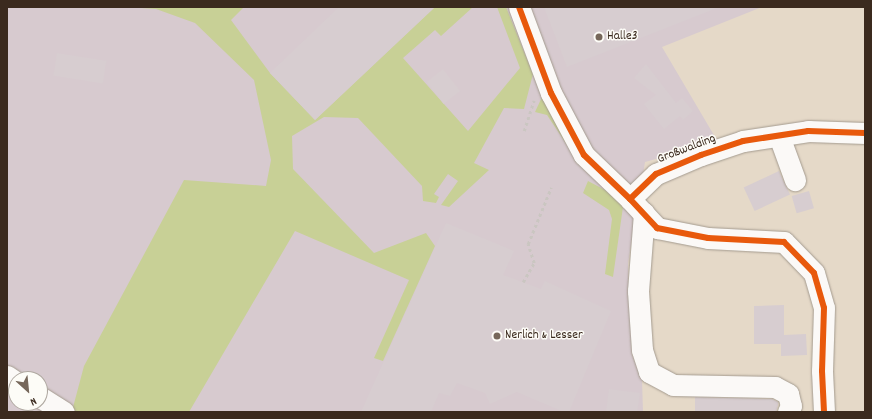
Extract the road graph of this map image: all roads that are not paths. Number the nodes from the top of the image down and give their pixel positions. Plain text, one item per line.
1 (519, 7) edge
2 (865, 133) edge
3 (779, 136) junction
4 (795, 180) dead end
5 (637, 206) junction
6 (48, 402) edge
7 (64, 412) edge
8 (788, 412) edge
9 (824, 412) edge

1 - 5 street
2 - 3 street, Großwalding
3 - 4 street
3 - 5 street, Großwalding
5 - 8 street
5 - 9 street
6 - 7 street

